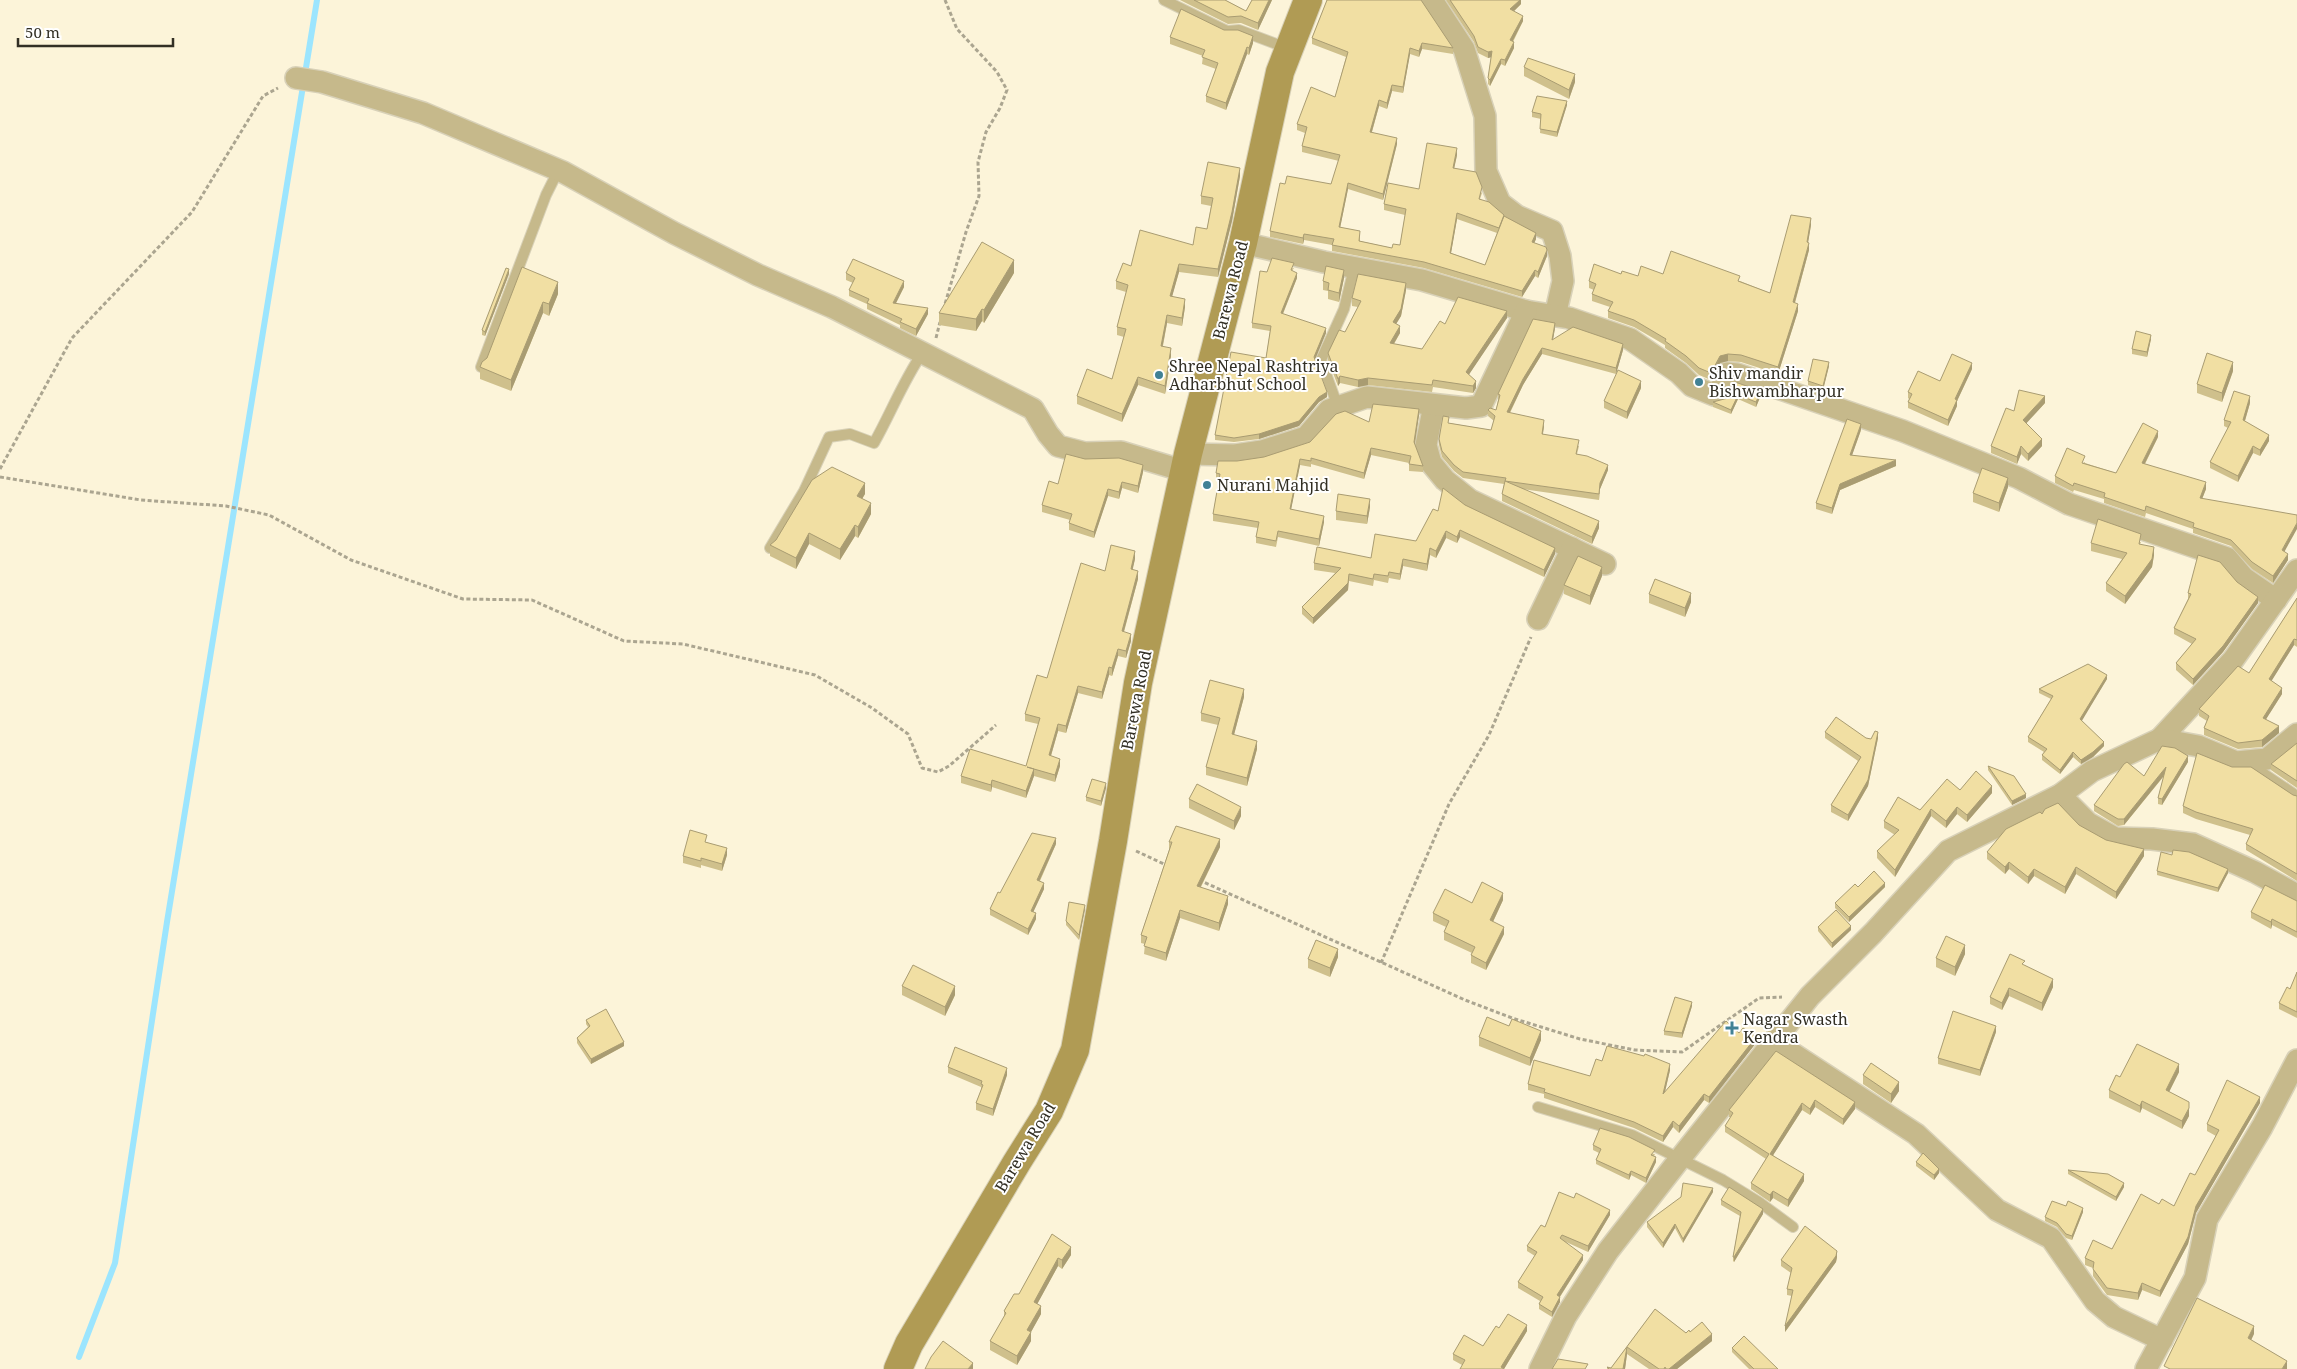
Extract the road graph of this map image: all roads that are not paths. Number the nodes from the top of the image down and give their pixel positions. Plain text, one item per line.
1 (1164, 0) edge
2 (1308, 0) edge
3 (1432, 0) edge
4 (1289, 48) junction
5 (296, 78) road end
6 (563, 172) junction
7 (1243, 243) junction
8 (1354, 268) junction
9 (1526, 311) junction
10 (1554, 316) junction
11 (923, 352) junction
12 (481, 367) edge
13 (1434, 405) junction
14 (1338, 407) junction
15 (1186, 463) junction
16 (770, 548) edge
17 (1572, 548) junction
18 (1605, 564) dead end
19 (2297, 570) edge
20 (2276, 600) junction
21 (1538, 619) road end
22 (2297, 734) edge
23 (2160, 739) junction
24 (2245, 761) junction
25 (2060, 795) junction
26 (2297, 796) edge
27 (2297, 894) edge
28 (1774, 1042) junction
29 (2297, 1060) edge
30 (1538, 1107) dead end
31 (1679, 1160) junction
32 (1793, 1227) dead end
33 (2162, 1340) junction
34 (898, 1369) edge
35 (1540, 1369) edge
36 (2146, 1369) edge

1 - 4 lane
2 - 4 main road, Barewa Road
3 - 10 street
4 - 7 main road, Barewa Road
5 - 6 street
6 - 11 street
6 - 12 lane
7 - 8 street
7 - 15 main road, Barewa Road
8 - 9 street
8 - 14 lane
9 - 10 street
9 - 13 street
10 - 20 street
11 - 15 street
11 - 16 lane
13 - 14 street
13 - 17 street
14 - 15 street
15 - 34 main road, Barewa Road
17 - 18 street
17 - 21 street
19 - 20 street
20 - 23 street
22 - 24 street
23 - 24 street
23 - 25 street
24 - 26 lane
25 - 27 street
25 - 28 street
28 - 31 street
28 - 33 street
29 - 33 street
30 - 31 lane
31 - 32 lane
31 - 35 street
33 - 36 street

